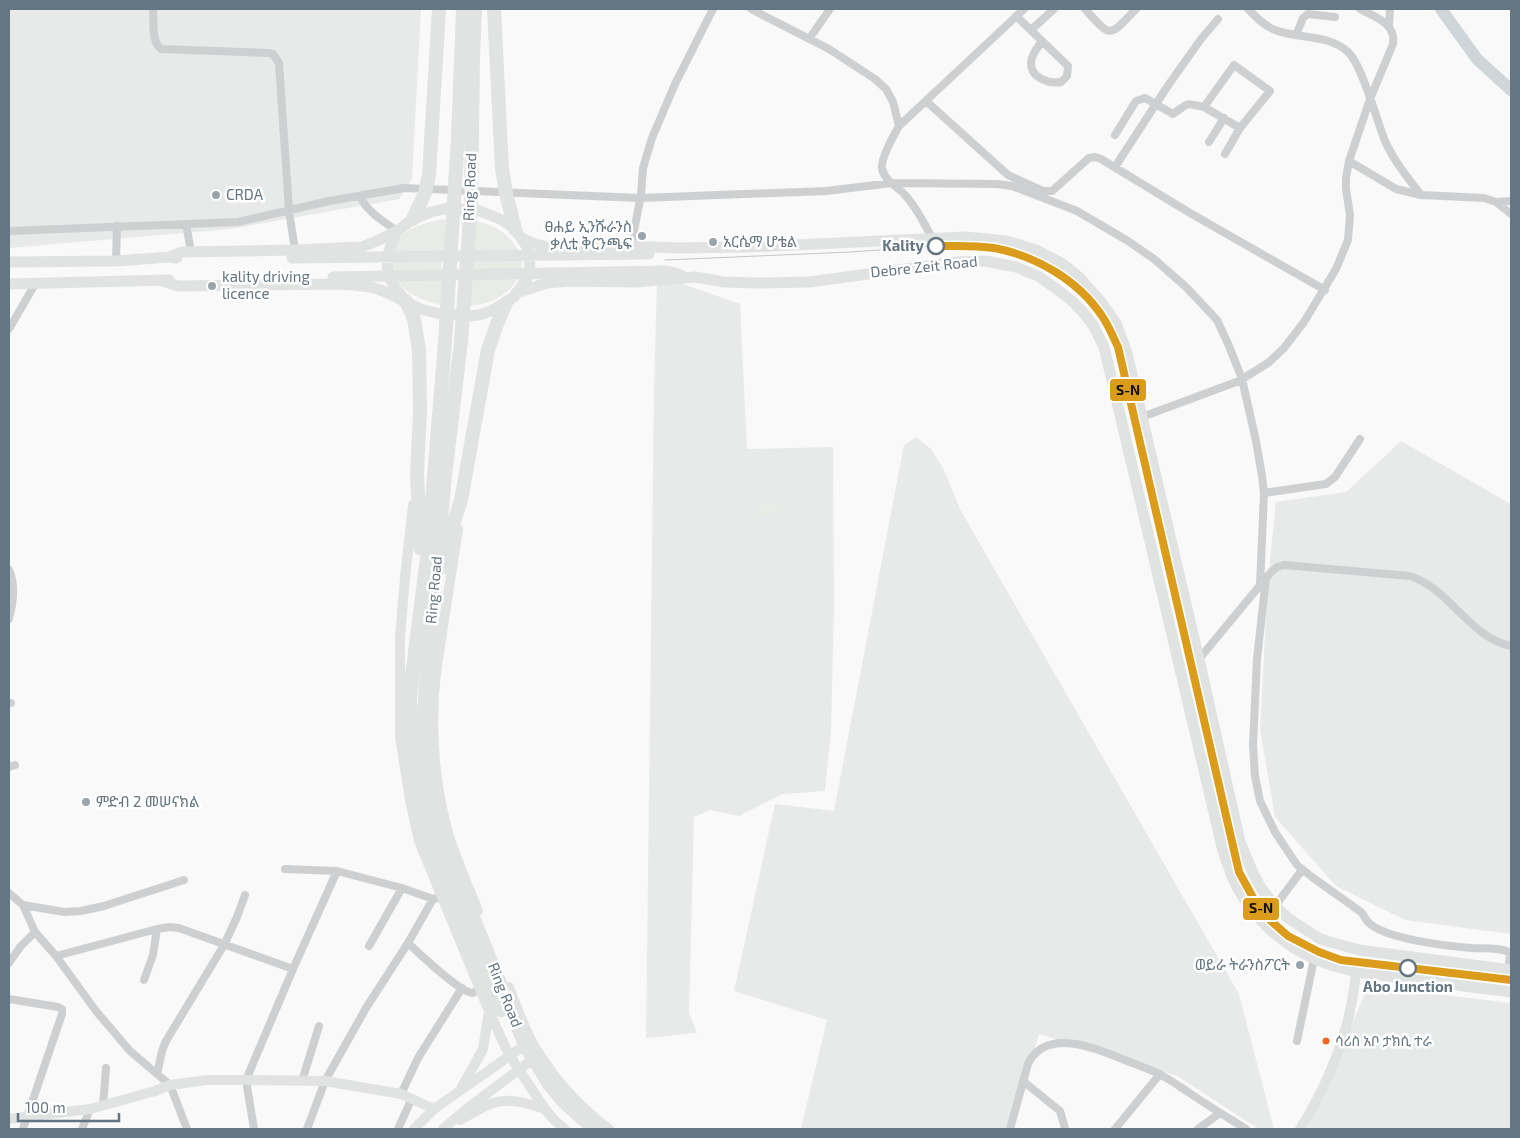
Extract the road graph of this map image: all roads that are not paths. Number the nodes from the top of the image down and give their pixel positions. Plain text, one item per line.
1 (153, 9) edge
2 (440, 9) edge
3 (463, 9) edge
4 (475, 9) edge
5 (494, 9) edge
6 (713, 9) edge
7 (751, 9) edge
8 (830, 9) edge
9 (1024, 9) edge
10 (1054, 9) edge
11 (1085, 9) edge
12 (1136, 9) edge
13 (1248, 9) edge
14 (1360, 9) edge
15 (1390, 9) edge
16 (1016, 16) junction
17 (1335, 17) dead end
18 (1218, 19) dead end
19 (1389, 25) junction
20 (1031, 30) junction
21 (1296, 35) junction
22 (808, 39) junction
23 (1042, 41) junction
24 (1370, 99) junction
25 (926, 101) junction
26 (1157, 104) junction
27 (1204, 107) junction
28 (1224, 118) junction
29 (899, 126) junction
30 (1240, 128) junction
31 (1115, 135) dead end
32 (1209, 142) dead end
33 (1225, 154) dead end
34 (1349, 161) junction
35 (1115, 167) junction
36 (1008, 175) junction
37 (892, 183) junction
38 (1012, 186) junction
39 (426, 189) junction
40 (506, 193) junction
41 (1422, 195) junction
42 (360, 196) junction
43 (640, 198) junction
44 (1511, 201) edge
45 (1496, 202) junction
46 (289, 211) junction
47 (1511, 214) edge
48 (414, 219) junction
49 (186, 224) junction
50 (117, 226) junction
51 (9, 230) edge
52 (397, 231) junction
53 (518, 234) junction
54 (932, 238) junction
55 (631, 246) junction
56 (677, 248) junction
57 (295, 250) junction
58 (192, 252) junction
59 (169, 257) junction
60 (116, 261) junction
61 (9, 262) edge
62 (686, 277) junction
63 (163, 281) junction
64 (9, 284) edge
65 (36, 284) junction
66 (1324, 290) junction
67 (511, 298) junction
68 (406, 301) junction
69 (9, 329) edge
70 (1242, 379) junction
71 (1142, 417) junction
72 (1360, 439) dead end
73 (417, 473) junction
74 (1264, 493) junction
75 (461, 500) junction
76 (9, 570) edge
77 (1266, 578) junction
78 (1260, 585) junction
79 (420, 606) junction
80 (9, 619) edge
81 (429, 644) junction
82 (1511, 646) edge
83 (1199, 659) junction
84 (284, 869) dead end
85 (1302, 870) junction
86 (337, 872) junction
87 (184, 880) dead end
88 (402, 888) junction
89 (9, 893) edge
90 (245, 895) dead end
91 (437, 898) junction
92 (23, 905) junction
93 (1275, 906) junction
94 (157, 929) junction
95 (35, 932) junction
96 (408, 943) junction
97 (224, 945) junction
98 (369, 946) dead end
99 (56, 956) junction
100 (1314, 959) junction
101 (9, 964) edge
102 (293, 969) junction
103 (1510, 970) edge
104 (1356, 972) junction
105 (144, 980) dead end
106 (462, 988) junction
107 (480, 990) junction
108 (1511, 992) edge
109 (9, 999) edge
110 (489, 1011) junction
111 (319, 1026) dead end
112 (1297, 1041) dead end
113 (517, 1050) junction
114 (526, 1064) junction
115 (106, 1068) dead end
116 (158, 1074) junction
117 (1160, 1074) junction
118 (246, 1080) junction
119 (302, 1081) junction
120 (1023, 1081) junction
121 (325, 1082) junction
122 (170, 1085) junction
123 (460, 1091) junction
124 (401, 1094) junction
125 (412, 1098) junction
126 (103, 1106) junction
127 (90, 1109) junction
128 (434, 1109) junction
129 (545, 1109) junction
130 (1220, 1113) junction
131 (26, 1118) junction
132 (9, 1119) edge
133 (1065, 1128) edge
134 (23, 1129) edge
135 (82, 1129) edge
136 (187, 1129) edge
137 (254, 1129) edge
138 (307, 1129) edge
139 (398, 1129) edge
140 (414, 1129) edge
141 (444, 1129) edge
142 (565, 1129) edge
143 (579, 1129) edge
144 (594, 1129) edge
145 (609, 1129) edge
146 (1010, 1129) edge
147 (1115, 1129) edge
148 (1198, 1129) edge
149 (1246, 1129) edge
150 (1300, 1129) edge

1 - 46 street
2 - 39 highway
3 - 79 highway, Ring Road
4 - 81 highway, Ring Road
5 - 40 highway
6 - 43 street
7 - 22 street
8 - 22 street
9 - 16 street
10 - 20 street
11 - 12 street
13 - 21 street
14 - 19 street
15 - 19 street
16 - 20 street
16 - 25 street
17 - 21 street
18 - 26 street
19 - 24 street
20 - 23 street
21 - 24 street
22 - 29 street
23 - 23 street
24 - 34 street
24 - 41 street
25 - 29 street
25 - 36 street
26 - 27 street
26 - 31 street
26 - 35 street
27 - 28 street
27 - 30 street
28 - 30 street
28 - 32 street
29 - 37 street
30 - 33 street
34 - 41 street
34 - 66 street
35 - 36 street
35 - 66 street
36 - 38 street
37 - 38 street
37 - 43 street
37 - 54 street
38 - 70 street
39 - 40 street
39 - 42 street
39 - 48 highway
40 - 43 street
40 - 53 highway
41 - 45 street
42 - 46 street
42 - 52 street
43 - 55 street
44 - 45 street
45 - 47 street
46 - 49 street
46 - 57 street
48 - 52 main road
48 - 53 main road
49 - 50 street
49 - 58 street
50 - 51 street
50 - 60 street
52 - 57 main road
52 - 68 main road
53 - 55 main road
53 - 67 main road
54 - 56 main road, Debre Zeit Road
54 - 71 main road, Debre Zeit Road
55 - 56 main road
56 - 59 main road
57 - 58 main road
58 - 59 main road
59 - 60 main road
60 - 61 main road
62 - 63 main road
62 - 67 main road
62 - 100 main road, Debre Zeit Road
63 - 65 main road
63 - 68 main road
64 - 65 main road
65 - 69 street
66 - 70 street
67 - 68 main road
67 - 75 highway
68 - 73 highway
70 - 71 street
70 - 74 street
71 - 83 main road, Debre Zeit Road
72 - 74 street
73 - 79 highway
73 - 91 street
74 - 78 street
75 - 81 highway
75 - 145 street
76 - 80 street
77 - 78 street
77 - 82 street
77 - 85 street
78 - 83 street
79 - 113 highway, Ring Road
81 - 113 highway, Ring Road
83 - 93 main road, Debre Zeit Road
84 - 86 street
85 - 93 street
85 - 103 street
86 - 88 street
86 - 102 street
87 - 92 street
88 - 91 street
88 - 98 street
89 - 92 street
90 - 97 street
91 - 96 street
91 - 107 street
92 - 95 street
93 - 103 main road, Debre Zeit Road
94 - 97 street
94 - 99 street
94 - 105 street
95 - 99 street
95 - 101 street
96 - 106 street
96 - 121 street
97 - 102 street
97 - 116 street
99 - 116 street
100 - 104 main road, Debre Zeit Road
100 - 112 street
102 - 118 street
104 - 108 main road, Debre Zeit Road
104 - 150 street
106 - 107 street
106 - 124 street
107 - 110 street
109 - 131 street
110 - 113 street
110 - 123 street
111 - 119 street
113 - 114 highway, Ring Road
113 - 123 street
114 - 129 street
114 - 141 street
114 - 143 highway, Ring Road
114 - 144 highway, Ring Road
115 - 126 street
116 - 122 street
117 - 120 street
117 - 130 street
117 - 147 street
118 - 119 street
118 - 122 street
118 - 137 street
119 - 121 street
120 - 133 street
120 - 146 street
121 - 124 street
121 - 138 street
122 - 126 street
122 - 136 street
123 - 128 street
124 - 125 street
125 - 128 street
125 - 139 street
126 - 127 street
127 - 131 street
127 - 135 street
128 - 140 street
129 - 141 street
129 - 142 street
130 - 148 street
130 - 149 street
131 - 132 street
131 - 134 street

